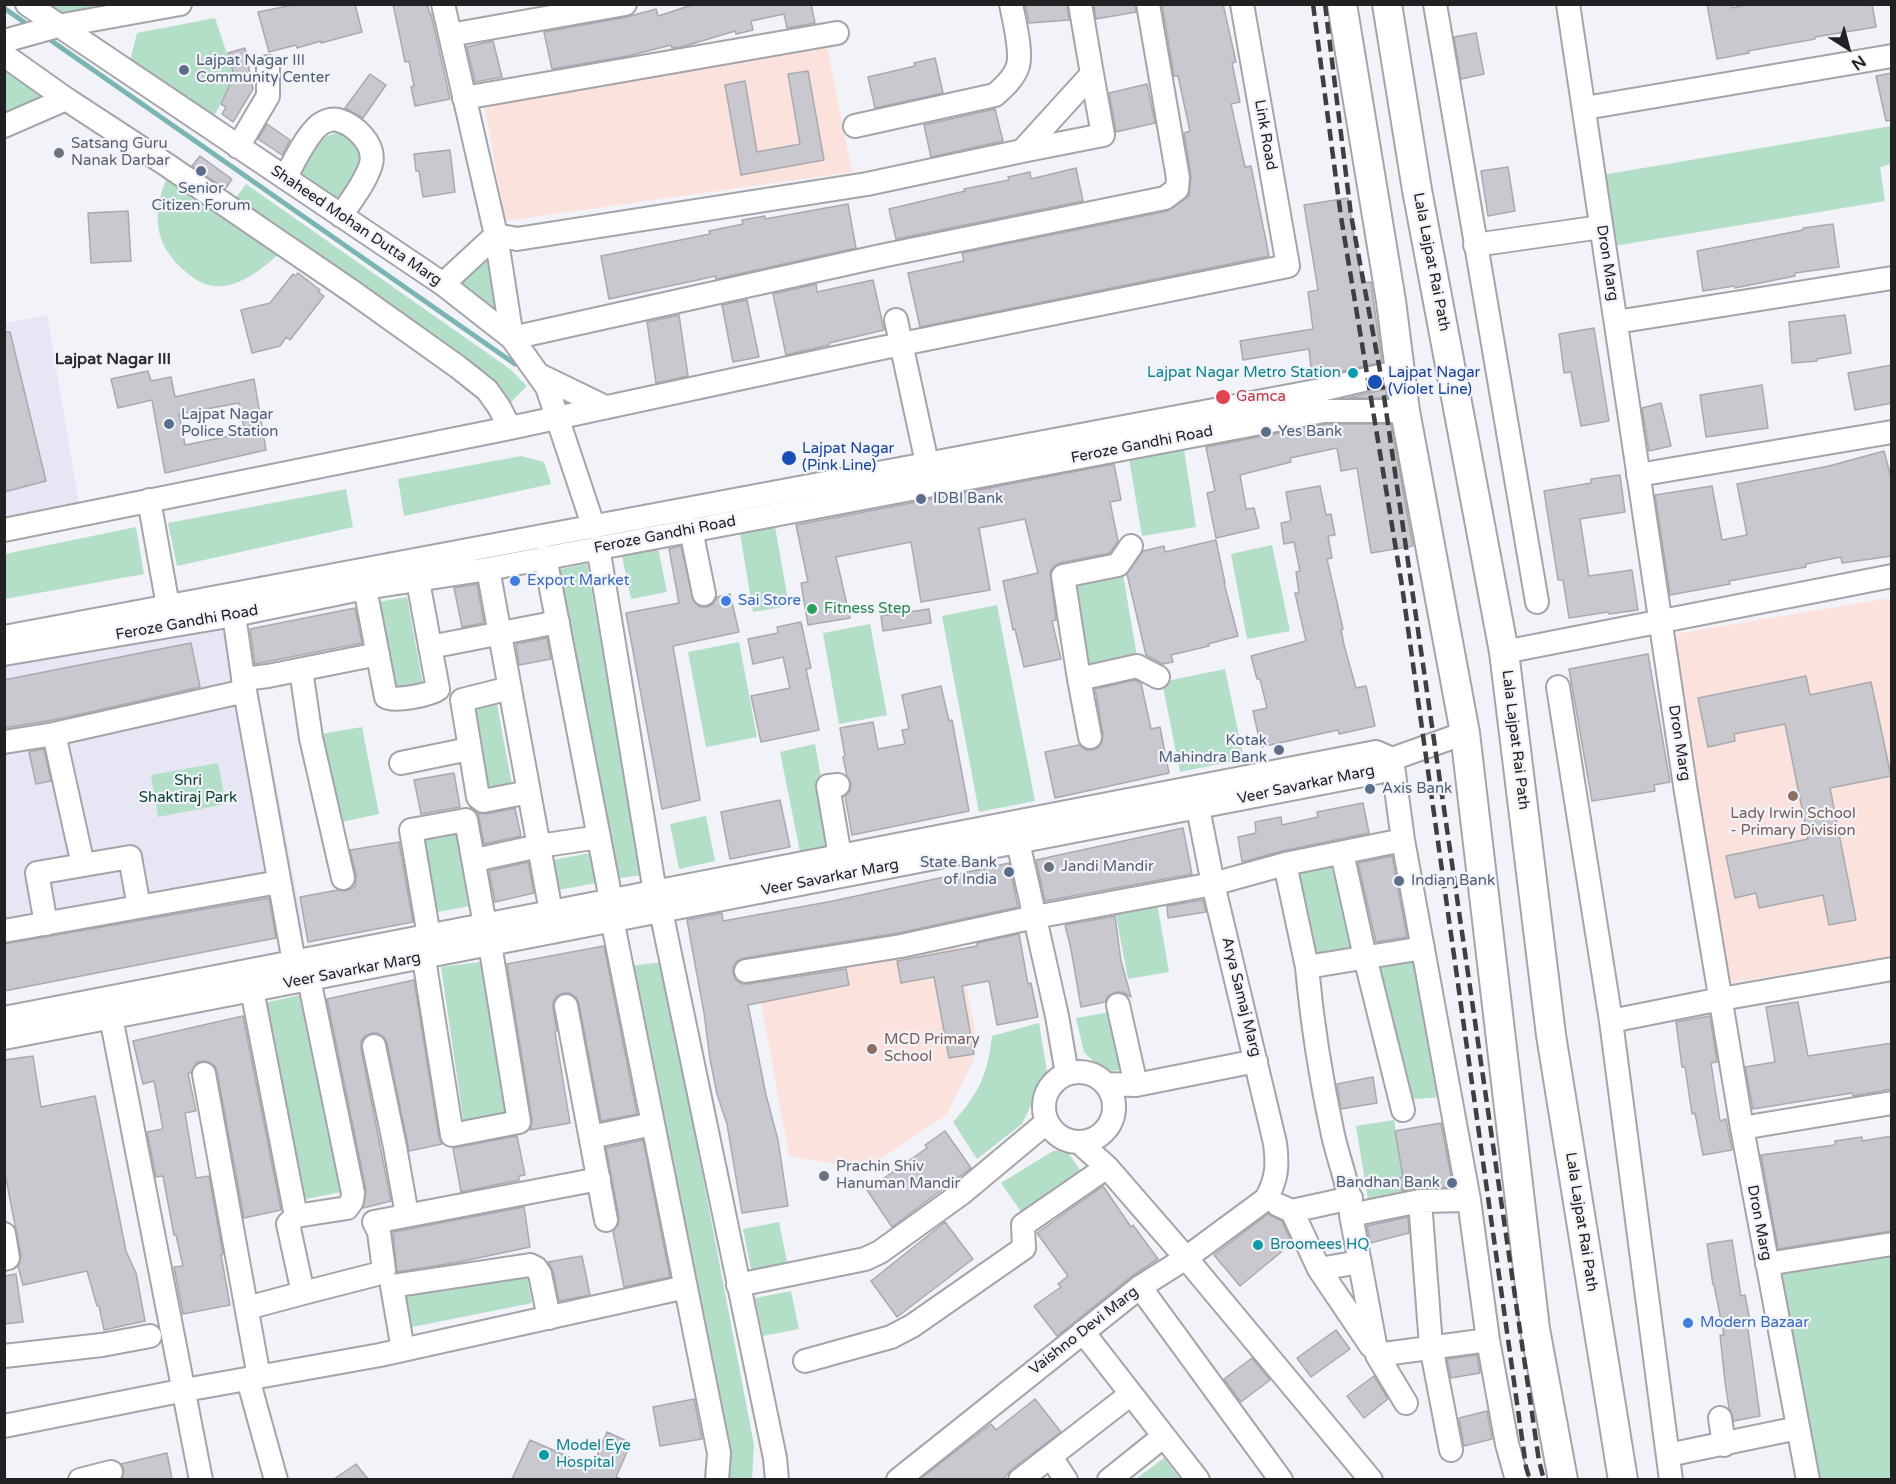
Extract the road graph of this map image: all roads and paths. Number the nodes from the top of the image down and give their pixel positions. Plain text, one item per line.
1 (27, 4) edge
2 (180, 4) edge
3 (443, 4) edge
4 (624, 4) edge
5 (1011, 4) edge
6 (1080, 4) edge
7 (1148, 4) edge
8 (1242, 4) edge
9 (1342, 4) edge
10 (1387, 4) edge
11 (1435, 4) edge
12 (1568, 4) edge
13 (114, 10) edge
14 (58, 26) junction
15 (837, 33) dead end
16 (450, 35) junction
17 (4, 41) edge
18 (4, 55) edge
19 (1892, 56) edge
20 (268, 67) dead end
21 (1092, 74) junction
22 (464, 98) junction
23 (66, 99) junction
24 (1585, 108) junction
25 (4, 126) edge
26 (855, 126) dead end
27 (238, 147) junction
28 (1022, 151) junction
29 (285, 178) junction
30 (341, 216) junction
31 (1601, 227) junction
32 (496, 235) junction
33 (1475, 244) junction
34 (1892, 278) edge
35 (442, 284) junction
36 (896, 320) dead end
37 (1617, 322) junction
38 (512, 338) junction
39 (902, 344) junction
40 (1401, 370) junction
41 (539, 375) junction
42 (1322, 400) junction
43 (604, 407) junction
44 (1405, 411) junction
45 (558, 417) junction
46 (510, 428) junction
47 (1892, 432) edge
48 (927, 463) junction
49 (1638, 475) junction
50 (866, 486) junction
51 (149, 500) junction
52 (593, 525) junction
53 (4, 530) edge
54 (691, 530) junction
55 (1131, 546) dead end
56 (598, 547) junction
57 (545, 557) junction
58 (488, 569) junction
59 (1892, 576) edge
60 (418, 581) junction
61 (365, 588) junction
62 (704, 594) dead end
63 (1537, 602) dead end
64 (168, 606) junction
65 (234, 615) junction
66 (1660, 620) junction
67 (558, 622) junction
68 (500, 634) junction
69 (4, 637) edge
70 (430, 647) junction
71 (1504, 652) junction
72 (4, 654) edge
73 (378, 654) junction
74 (302, 670) junction
75 (1158, 677) dead end
76 (1079, 679) junction
77 (244, 685) junction
78 (1558, 687) dead end
79 (510, 688) junction
80 (54, 734) junction
81 (1465, 734) junction
82 (1090, 737) dead end
83 (4, 742) edge
84 (469, 749) junction
85 (1392, 759) junction
86 (401, 763) dead end
87 (838, 785) dead end
88 (529, 792) junction
89 (1195, 797) junction
90 (1016, 832) junction
91 (599, 837) junction
92 (1403, 840) junction
93 (539, 846) junction
94 (1342, 853) junction
95 (840, 856) junction
96 (475, 860) junction
97 (1285, 864) junction
98 (83, 865) junction
99 (343, 878) dead end
100 (279, 882) junction
101 (1213, 884) junction
102 (658, 901) junction
103 (139, 907) junction
104 (611, 910) junction
105 (552, 912) junction
106 (1035, 916) junction
107 (46, 924) junction
108 (4, 931) edge
109 (487, 935) junction
110 (428, 946) junction
111 (1423, 948) junction
112 (1365, 957) junction
113 (294, 962) junction
114 (1307, 967) junction
115 (1892, 969) edge
116 (746, 971) dead end
117 (309, 979) junction
118 (252, 990) junction
119 (1721, 999) junction
120 (1118, 1005) dead end
121 (566, 1006) dead end
122 (111, 1017) junction
123 (4, 1018) edge
124 (1611, 1021) junction
125 (4, 1038) edge
126 (375, 1046) dead end
127 (1256, 1061) junction
128 (204, 1074) dead end
129 (1067, 1074) junction
130 (1106, 1084) junction
131 (1136, 1084) junction
132 (1892, 1103) edge
133 (1403, 1110) dead end
134 (1047, 1122) junction
135 (653, 1124) junction
136 (1742, 1128) junction
137 (591, 1137) junction
138 (1080, 1143) junction
139 (1107, 1167) junction
140 (599, 1179) junction
141 (1269, 1193) junction
142 (1469, 1200) junction
143 (1420, 1201) junction
144 (1351, 1206) junction
145 (1292, 1211) junction
146 (407, 1215) junction
147 (296, 1216) junction
148 (606, 1220) dead end
149 (4, 1234) edge
150 (1892, 1244) edge
151 (1186, 1258) junction
152 (4, 1259) edge
153 (1360, 1262) junction
154 (1767, 1264) junction
155 (1319, 1269) junction
156 (386, 1280) junction
157 (738, 1285) junction
158 (686, 1287) junction
159 (1140, 1287) junction
160 (303, 1293) junction
161 (247, 1308) junction
162 (549, 1318) junction
163 (1083, 1332) junction
164 (150, 1336) dead end
165 (1488, 1340) junction
166 (1431, 1346) junction
167 (403, 1350) junction
168 (1377, 1355) junction
169 (4, 1356) edge
170 (805, 1361) dead end
171 (254, 1378) junction
172 (185, 1390) junction
173 (1131, 1394) junction
174 (1406, 1403) dead end
175 (1720, 1418) dead end
176 (4, 1426) edge
177 (1798, 1428) junction
178 (1164, 1436) junction
179 (1724, 1445) junction
180 (1451, 1450) dead end
181 (1668, 1455) junction
182 (1052, 1457) junction
183 (111, 1472) dead end
184 (1558, 1474) edge
185 (911, 1476) edge
186 (80, 1479) edge
187 (201, 1479) edge
188 (276, 1479) edge
189 (717, 1479) edge
190 (777, 1479) edge
191 (1020, 1479) edge
192 (1066, 1479) edge
193 (1109, 1479) edge
194 (1198, 1479) edge
195 (1281, 1479) edge
196 (1371, 1479) edge
197 (1517, 1479) edge
198 (1623, 1479) edge
199 (1671, 1479) edge
200 (1808, 1479) edge

1 - 14 street, Shaheed Mohan Dutta Marg
2 - 13 street
3 - 16 street
4 - 16 street
5 - 26 street
6 - 21 street
7 - 38 street
8 - 39 street, Link Road
9 - 40 main road
10 - 71 main road, Lala Lajpat Rai Path
11 - 33 street
12 - 24 street, Dron Marg
13 - 14 street
14 - 17 street
14 - 27 street, Shaheed Mohan Dutta Marg
15 - 22 street
16 - 22 street
18 - 23 street
19 - 24 street
20 - 27 street
21 - 28 street
21 - 28 street
22 - 32 street
23 - 25 street
23 - 46 street
24 - 31 street, Dron Marg
27 - 29 street, Shaheed Mohan Dutta Marg
28 - 32 street
29 - 30 street, Shaheed Mohan Dutta Marg
29 - 30 street
30 - 35 street, Shaheed Mohan Dutta Marg
31 - 33 street
31 - 37 street, Dron Marg
32 - 35 street
32 - 38 street
33 - 63 street
34 - 37 street
35 - 38 street, Shaheed Mohan Dutta Marg
36 - 39 street
37 - 49 street, Dron Marg
38 - 41 street, Shaheed Mohan Dutta Marg
39 - 43 street
39 - 48 street
40 - 42 street
40 - 44 main road
41 - 43 street
41 - 45 street, Shaheed Mohan Dutta Marg
42 - 44 street
42 - 48 street, Feroze Gandhi Road
42 - 50 street, Feroze Gandhi Road
43 - 45 street
44 - 81 main road
45 - 46 street
45 - 52 street, Shaheed Mohan Dutta Marg
46 - 51 street
47 - 49 street
48 - 50 street, Feroze Gandhi Road
49 - 66 street, Dron Marg
50 - 52 street, Feroze Gandhi Road
50 - 54 street, Feroze Gandhi Road
51 - 53 street
51 - 64 street
52 - 64 street, Feroze Gandhi Road
54 - 56 street, Feroze Gandhi Road
54 - 62 street
55 - 76 street
56 - 57 street, Feroze Gandhi Road
56 - 102 street
57 - 58 street, Feroze Gandhi Road
57 - 67 street
58 - 60 street, Feroze Gandhi Road
58 - 68 street
59 - 66 street
60 - 61 street, Feroze Gandhi Road
60 - 70 street
61 - 65 street, Feroze Gandhi Road
61 - 73 street
64 - 69 street, Feroze Gandhi Road
65 - 72 street, Feroze Gandhi Road
65 - 77 street
66 - 71 street
66 - 119 street, Dron Marg
67 - 68 street
67 - 91 street
68 - 70 street
68 - 79 street
70 - 73 street
71 - 198 main road, Lala Lajpat Rai Path
73 - 74 street
74 - 77 street
74 - 99 street
75 - 76 street
76 - 82 street
77 - 80 street
77 - 100 street
78 - 124 street
79 - 84 street
79 - 88 street
80 - 83 street
80 - 98 street
81 - 85 street
81 - 184 main road
84 - 86 street
84 - 88 street
85 - 89 street, Veer Savarkar Marg
85 - 92 street
87 - 95 street
88 - 93 street
89 - 90 street, Veer Savarkar Marg
89 - 101 street, Arya Samaj Marg
90 - 95 street, Veer Savarkar Marg
90 - 102 street, Veer Savarkar Marg
90 - 106 street
91 - 93 street
91 - 104 street
92 - 94 street
92 - 111 street
93 - 96 street
93 - 105 street
94 - 97 street
94 - 112 street
95 - 102 street, Veer Savarkar Marg
96 - 109 street
96 - 110 street
97 - 101 street
97 - 114 street
98 - 103 street
98 - 107 street
100 - 103 street
100 - 113 street
101 - 106 street
101 - 127 street, Arya Samaj Marg
102 - 104 street, Veer Savarkar Marg
102 - 157 street
103 - 107 street
104 - 105 street, Veer Savarkar Marg
104 - 109 street, Veer Savarkar Marg
104 - 135 street
105 - 109 street, Veer Savarkar Marg
106 - 116 street
106 - 129 street
107 - 108 street
109 - 110 street, Veer Savarkar Marg
109 - 110 street
110 - 113 street, Veer Savarkar Marg
110 - 117 street, Veer Savarkar Marg
111 - 112 street
111 - 142 street
112 - 114 street
112 - 133 street
113 - 123 street, Veer Savarkar Marg
114 - 144 street
115 - 119 street
117 - 118 street, Veer Savarkar Marg
117 - 147 street
118 - 122 street, Veer Savarkar Marg
118 - 147 street
119 - 124 street
119 - 136 street, Dron Marg
120 - 131 street
121 - 137 street
122 - 125 street, Veer Savarkar Marg
122 - 172 street
124 - 181 street
126 - 146 street
127 - 131 street
127 - 141 street, Arya Samaj Marg
128 - 161 street
129 - 130 street
129 - 134 street
130 - 131 street
130 - 138 street
132 - 136 street
134 - 138 street
134 - 157 street
135 - 137 street
135 - 158 street
136 - 154 street, Dron Marg
137 - 140 street
138 - 139 street
139 - 151 street
139 - 170 street
140 - 146 street
140 - 148 street
141 - 145 street
141 - 151 street, Vaishno Devi Marg
142 - 143 street
142 - 165 street
143 - 144 street
143 - 166 street
144 - 145 street
144 - 153 street
145 - 155 street
146 - 156 street
147 - 160 street
149 - 152 street
150 - 154 street
151 - 159 street, Vaishno Devi Marg
151 - 196 street
153 - 155 street
153 - 168 street
154 - 177 street, Dron Marg
155 - 168 street
156 - 160 street
156 - 162 street
156 - 167 street
157 - 190 street
158 - 162 street
158 - 189 street
159 - 163 street, Vaishno Devi Marg
159 - 195 street
160 - 161 street
161 - 171 street
162 - 167 street
163 - 173 street
163 - 185 street, Vaishno Devi Marg
164 - 169 street
165 - 166 street
165 - 197 street
166 - 168 street
166 - 180 street
167 - 171 street
168 - 174 street
171 - 172 street
171 - 188 street
172 - 176 street
172 - 187 street
173 - 178 street
173 - 182 street
175 - 179 street
177 - 179 street
177 - 200 street, Dron Marg
178 - 193 street
178 - 194 street
179 - 181 street
181 - 199 street
182 - 191 street
182 - 192 street
183 - 186 street

